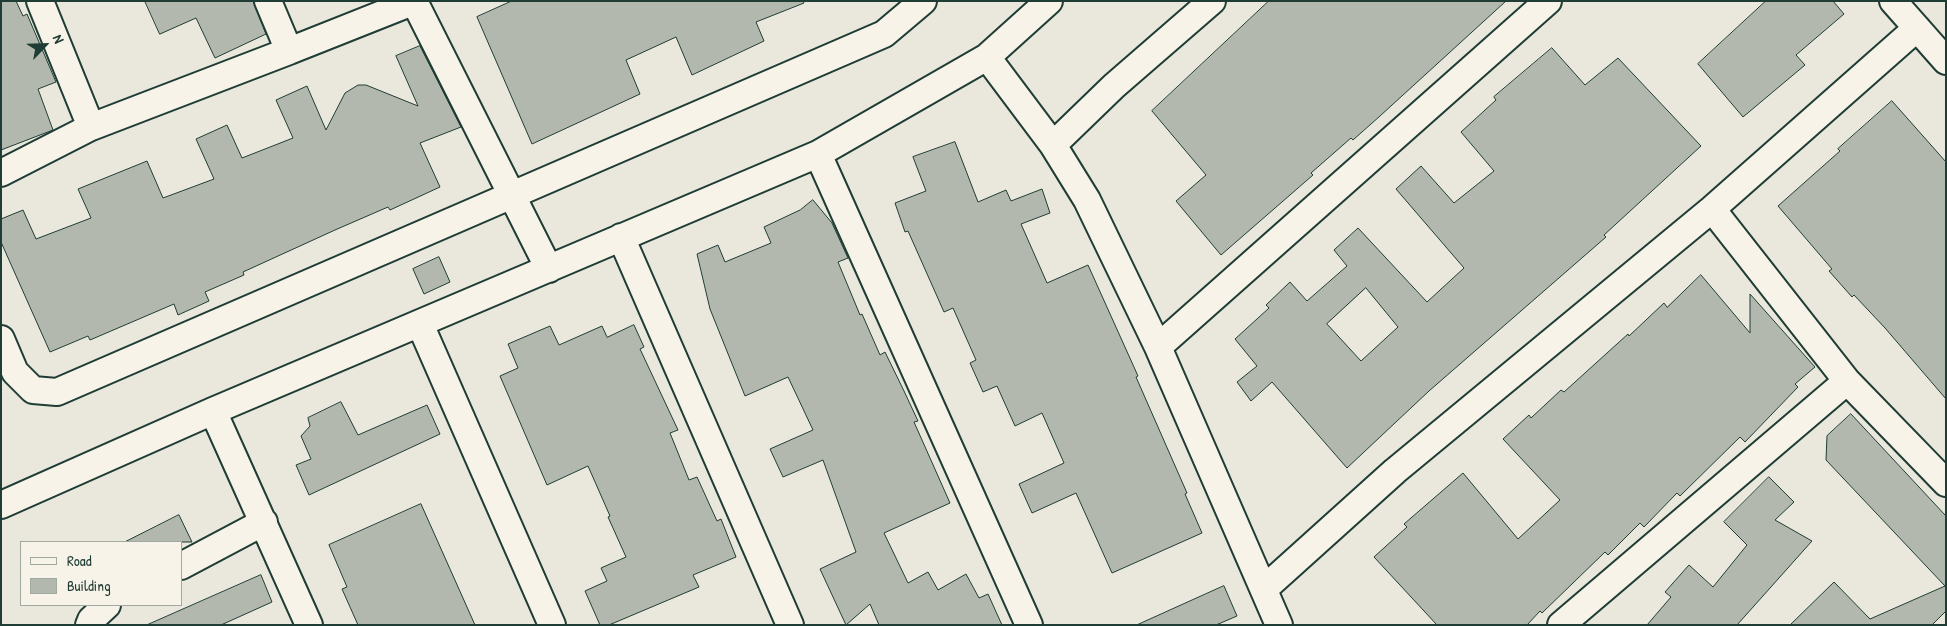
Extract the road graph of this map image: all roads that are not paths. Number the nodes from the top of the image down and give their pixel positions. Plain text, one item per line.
1 (40, 1) edge
2 (268, 1) edge
3 (414, 1) edge
4 (923, 1) edge
5 (1049, 1) edge
6 (1212, 1) edge
7 (1548, 1) edge
8 (1909, 12) edge
9 (289, 51) junction
10 (987, 57) junction
11 (1946, 61) edge
12 (91, 127) junction
13 (1053, 145) junction
14 (818, 154) junction
15 (1, 173) edge
16 (512, 195) junction
17 (1712, 209) junction
18 (621, 237) junction
19 (549, 269) junction
20 (420, 324) junction
21 (1, 338) edge
22 (1158, 346) junction
23 (1847, 381) junction
24 (213, 411) junction
25 (1946, 483) edge
26 (1, 505) edge
27 (264, 522) junction
28 (182, 565) edge
29 (1264, 589) junction
30 (106, 606) edge
31 (90, 625) edge
32 (309, 625) edge
33 (552, 625) edge
34 (790, 625) edge
35 (1028, 625) edge
36 (1280, 625) edge
37 (1562, 625) edge

1 - 12 street
2 - 9 street
3 - 9 street
3 - 16 street
4 - 16 street
5 - 10 street
6 - 13 street
7 - 22 street
8 - 11 street
8 - 17 street
9 - 12 street
10 - 13 street
10 - 14 street
12 - 15 street
13 - 22 street
14 - 18 street
14 - 35 street
16 - 19 street
16 - 21 street
17 - 23 street
17 - 29 street
18 - 19 street
18 - 34 street
19 - 20 street
20 - 24 street
20 - 33 street
22 - 29 street
23 - 25 street
23 - 37 street
24 - 26 street
24 - 27 street
27 - 28 street
27 - 32 street
29 - 36 street
30 - 31 street

